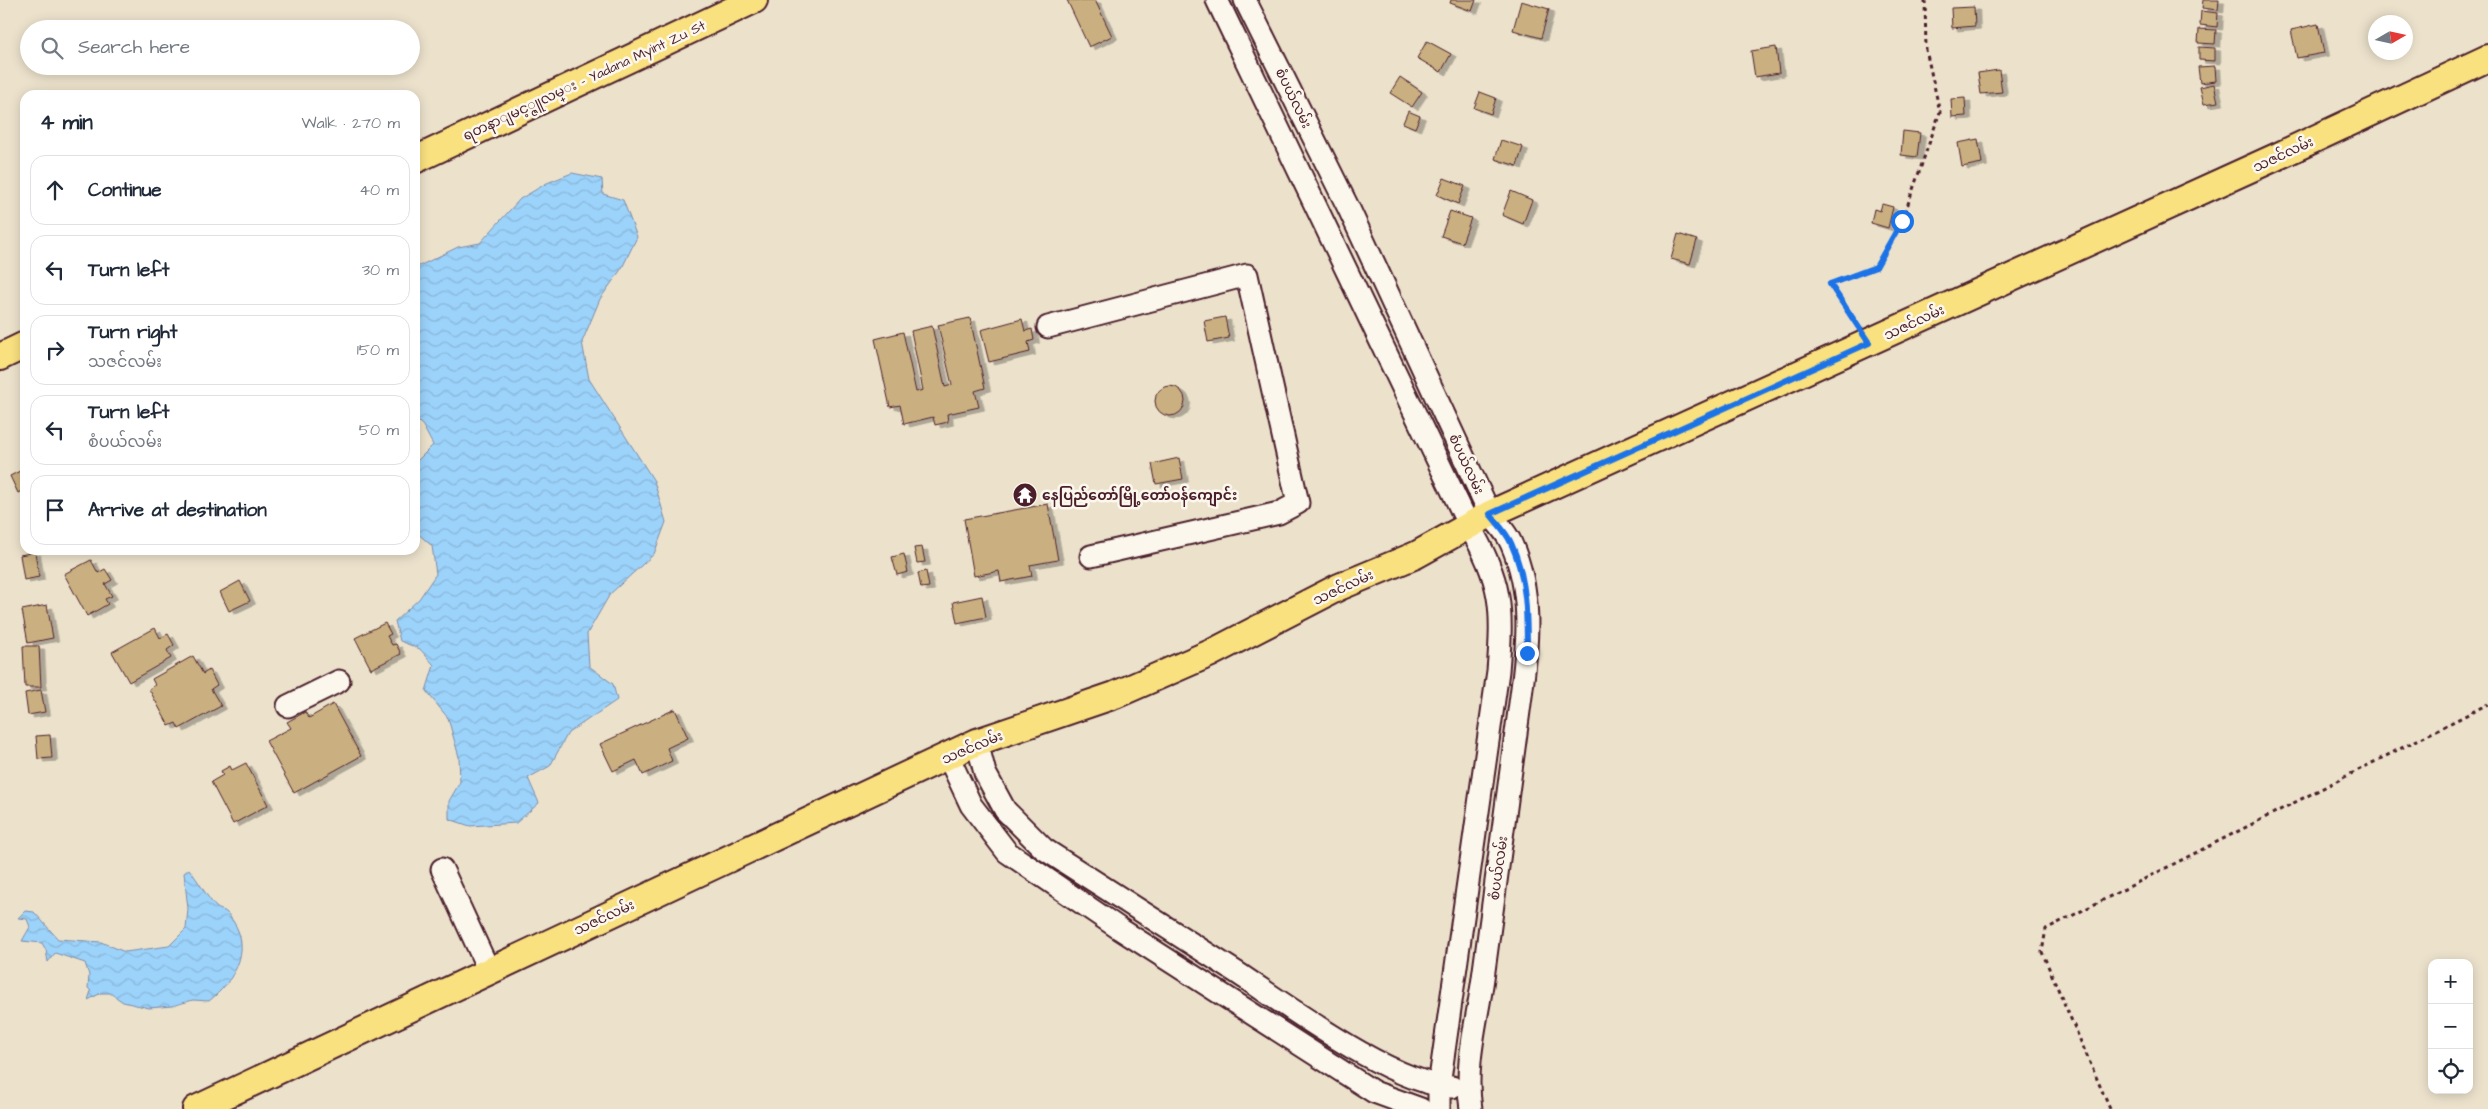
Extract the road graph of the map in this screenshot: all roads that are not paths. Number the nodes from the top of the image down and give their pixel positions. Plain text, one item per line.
1 (754, 0) edge
2 (1217, 0) edge
3 (1246, 0) edge
4 (2488, 58) edge
5 (420, 158) edge
6 (1048, 327) dead end
7 (20, 347) edge
8 (0, 357) edge
9 (1480, 520) junction
10 (1091, 556) dead end
11 (339, 681) dead end
12 (288, 706) dead end
13 (977, 742) junction
14 (948, 756) junction
15 (442, 870) dead end
16 (490, 971) junction
17 (1439, 1086) junction
18 (1468, 1087) junction
19 (196, 1109) edge
20 (1421, 1109) edge
21 (1440, 1109) edge
22 (1471, 1109) edge

1 - 5 main road, ရတနာျမင့္ဇူလမ္း - Yadana Myint Zu St
2 - 9 street, စံပယ်လမ်း
3 - 9 street, စံပယ်လမ်း
4 - 9 main road, သဇင်လမ်း
6 - 10 street
7 - 8 main road
9 - 13 main road, သဇင်လမ်း
9 - 17 street, စံပယ်လမ်း
9 - 18 street, စံပယ်လမ်း
11 - 12 street
13 - 14 main road, သဇင်လမ်း
13 - 17 street
14 - 16 main road, သဇင်လမ်း
14 - 20 street
15 - 16 street
16 - 19 main road, သဇင်လမ်း
17 - 18 street
17 - 21 street, စံပယ်လမ်း
18 - 22 street, စံပယ်လမ်း

